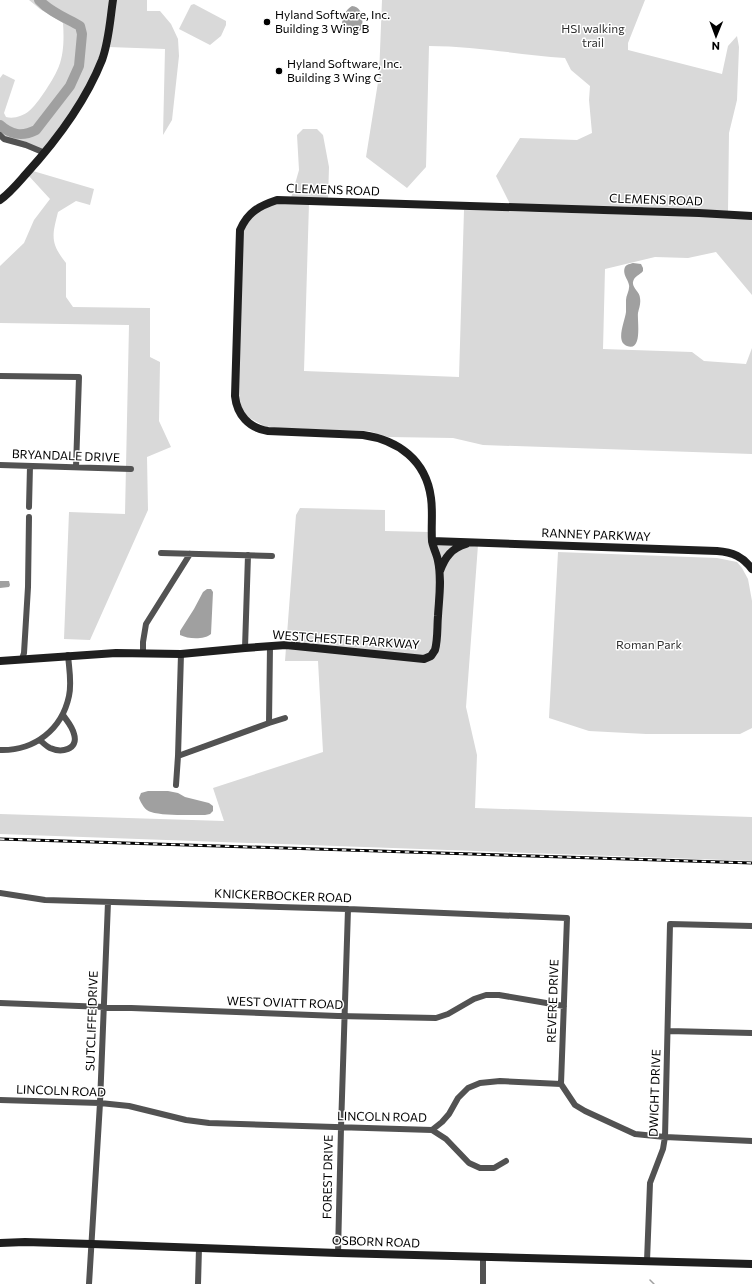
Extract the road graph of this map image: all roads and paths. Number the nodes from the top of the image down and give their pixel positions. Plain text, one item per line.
1 (113, 0) edge
2 (0, 136) edge
3 (45, 153) junction
4 (0, 200) edge
5 (752, 216) edge
6 (0, 376) edge
7 (388, 440) joint
8 (0, 465) edge
9 (30, 466) junction
10 (76, 467) junction
11 (131, 469) dead end
12 (29, 507) dead end
13 (29, 517) dead end
14 (432, 541) junction
15 (470, 542) junction
16 (161, 553) dead end
17 (190, 554) junction
18 (248, 555) junction
19 (272, 556) dead end
20 (752, 569) edge
21 (440, 572) junction
22 (270, 646) junction
23 (245, 648) junction
24 (143, 654) junction
25 (181, 654) junction
26 (68, 655) junction
27 (22, 660) junction
28 (0, 661) edge
29 (63, 715) junction
30 (285, 718) dead end
31 (268, 723) junction
32 (40, 740) junction
33 (0, 750) edge
34 (178, 756) junction
35 (176, 785) dead end
36 (0, 893) edge
37 (108, 902) junction
38 (348, 909) junction
39 (567, 918) joint
40 (752, 926) edge
41 (0, 1003) edge
42 (564, 1006) junction
43 (104, 1008) junction
44 (345, 1016) junction
45 (668, 1031) junction
46 (752, 1034) edge
47 (561, 1084) junction
48 (0, 1100) edge
49 (100, 1103) junction
50 (340, 1128) junction
51 (432, 1130) junction
52 (665, 1137) junction
53 (752, 1141) edge
54 (506, 1161) dead end
55 (0, 1244) edge
56 (92, 1244) junction
57 (199, 1248) junction
58 (338, 1253) junction
59 (483, 1257) junction
60 (647, 1261) junction
61 (752, 1264) edge
62 (89, 1284) edge
63 (198, 1284) edge
64 (483, 1284) edge

1 - 3 street
2 - 3 street
3 - 4 street
5 - 7 street, CLEMENS ROAD
6 - 10 street
7 - 14 street, WESTCHESTER PARKWAY
8 - 9 street, BRYANDALE DRIVE
9 - 10 street, BRYANDALE DRIVE
9 - 12 street
10 - 11 street, BRYANDALE DRIVE
13 - 27 street
14 - 15 street, RANNEY PARKWAY
14 - 21 street, WESTCHESTER PARKWAY
15 - 20 street, RANNEY PARKWAY
15 - 21 street
16 - 17 street
17 - 18 street
17 - 24 street
18 - 19 street
18 - 23 street
21 - 22 street, WESTCHESTER PARKWAY
22 - 23 street, WESTCHESTER PARKWAY
22 - 31 street
23 - 25 street, WESTCHESTER PARKWAY
24 - 25 street, WESTCHESTER PARKWAY
24 - 26 street, WESTCHESTER PARKWAY
25 - 34 street
26 - 27 street, WESTCHESTER PARKWAY
26 - 29 street
27 - 28 street, WESTCHESTER PARKWAY
29 - 32 street
29 - 32 street
30 - 31 street
31 - 34 street
32 - 33 street
34 - 35 street
36 - 37 street, KNICKERBOCKER ROAD
37 - 38 street, KNICKERBOCKER ROAD
37 - 43 street, SUTCLIFFE DRIVE
38 - 39 street, KNICKERBOCKER ROAD
38 - 44 street, FOREST DRIVE
39 - 42 street, REVERE DRIVE
40 - 45 street, DWIGHT DRIVE
41 - 43 street, WEST OVIATT ROAD
42 - 44 street, WEST OVIATT ROAD
42 - 47 street, REVERE DRIVE
43 - 44 street, WEST OVIATT ROAD
43 - 49 street, SUTCLIFFE DRIVE
44 - 50 street, FOREST DRIVE
45 - 46 street
45 - 52 street, DWIGHT DRIVE
47 - 51 street, LINCOLN ROAD
47 - 52 street
48 - 49 street, LINCOLN ROAD
49 - 50 street, LINCOLN ROAD
49 - 56 street, SUTCLIFFE DRIVE
50 - 51 street, LINCOLN ROAD
50 - 58 street, FOREST DRIVE
51 - 54 street
52 - 53 street
52 - 60 street, DWIGHT DRIVE
55 - 56 street, OSBORN ROAD
56 - 57 street, OSBORN ROAD
56 - 62 street, SUTCLIFFE DRIVE
57 - 58 street, OSBORN ROAD
57 - 63 street
58 - 59 street, OSBORN ROAD
59 - 60 street, OSBORN ROAD
59 - 64 street
60 - 61 street, OSBORN ROAD

